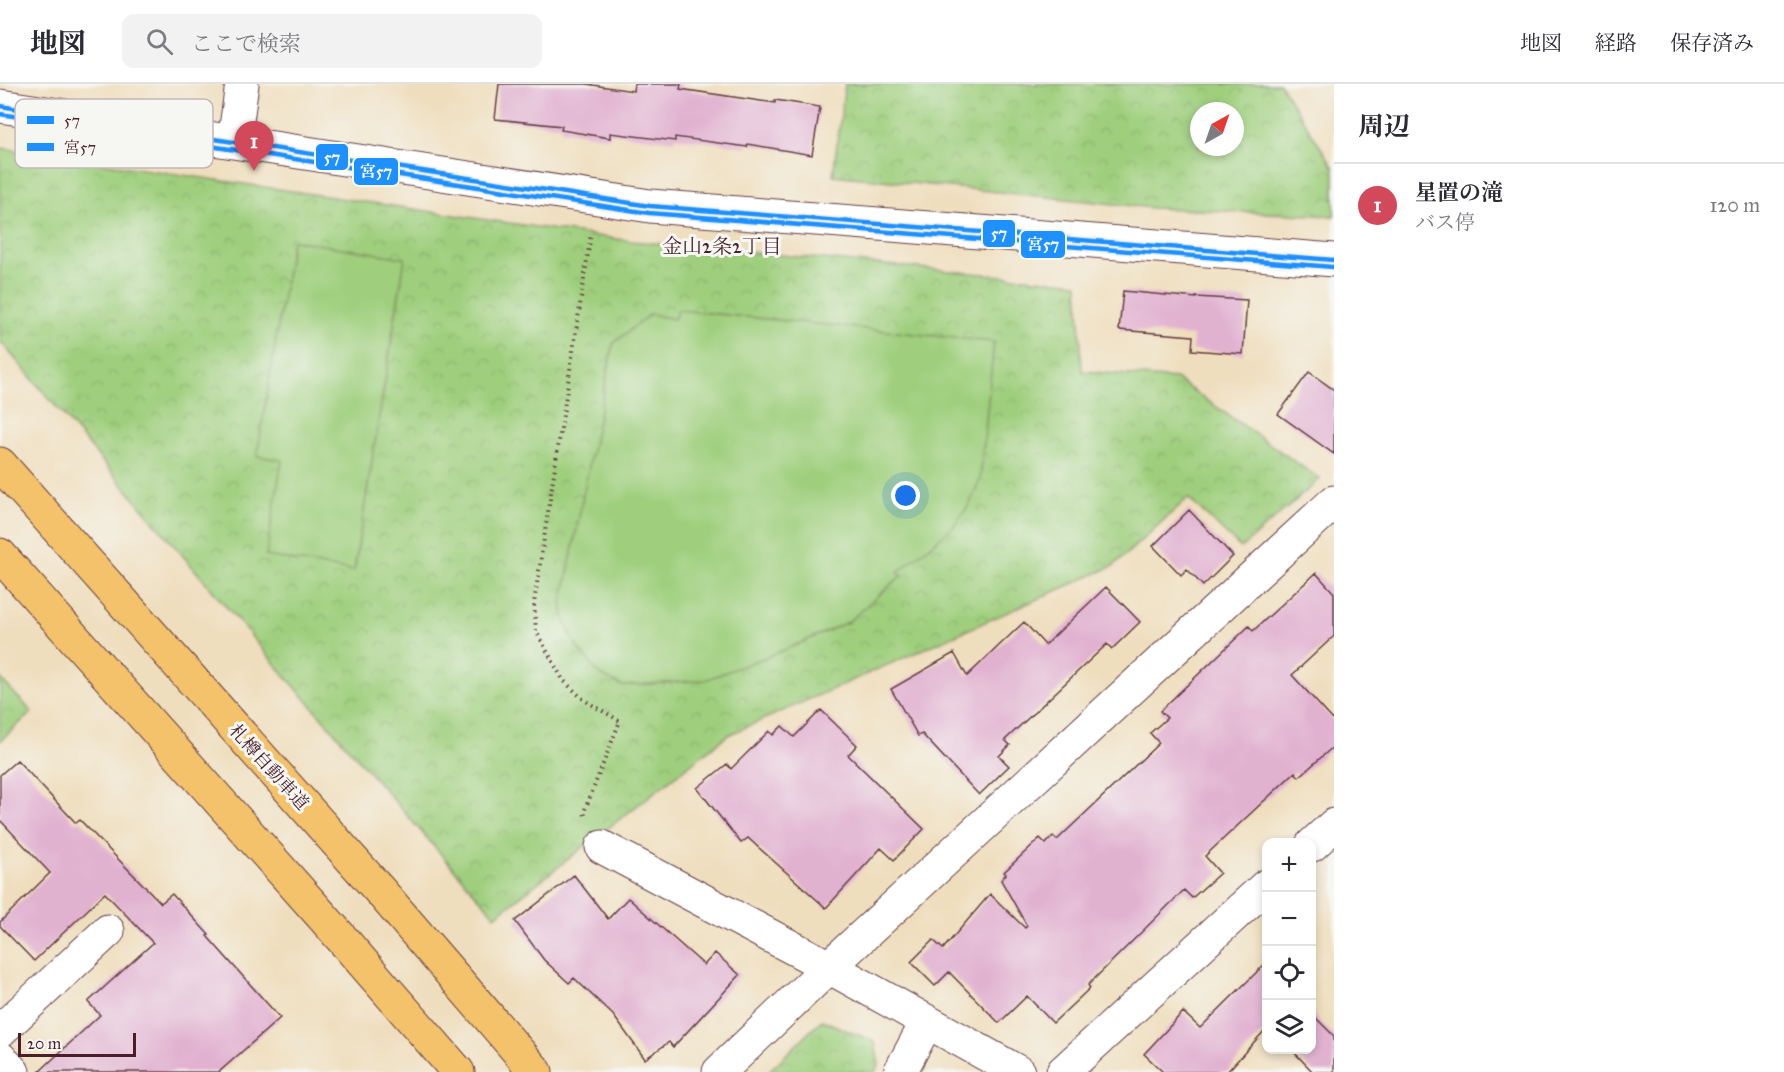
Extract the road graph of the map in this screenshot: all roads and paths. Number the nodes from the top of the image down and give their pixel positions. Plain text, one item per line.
1 (242, 84) edge
2 (0, 106) edge
3 (15, 108) edge
4 (213, 139) edge
5 (234, 142) junction
6 (592, 224) dead end
7 (1334, 260) edge
8 (0, 464) edge
9 (1334, 502) edge
10 (0, 555) edge
11 (1334, 825) edge
12 (1316, 841) edge
13 (602, 847) joint
14 (1262, 890) edge
15 (108, 931) dead end
16 (829, 967) junction
17 (927, 1022) junction
18 (0, 1031) edge
19 (0, 1058) edge
20 (730, 1061) edge
21 (13, 1072) edge
22 (458, 1072) edge
23 (536, 1072) edge
24 (900, 1072) edge
25 (1018, 1072) edge
26 (1062, 1072) edge

1 - 5 street
2 - 3 street
4 - 5 street
5 - 7 street
6 - 13 path
8 - 23 highway, 札樽自動車道
9 - 16 street
10 - 22 highway
11 - 12 street
13 - 16 street
14 - 26 street
15 - 18 street
16 - 17 street
16 - 20 street
17 - 24 street
17 - 25 street
19 - 21 street

